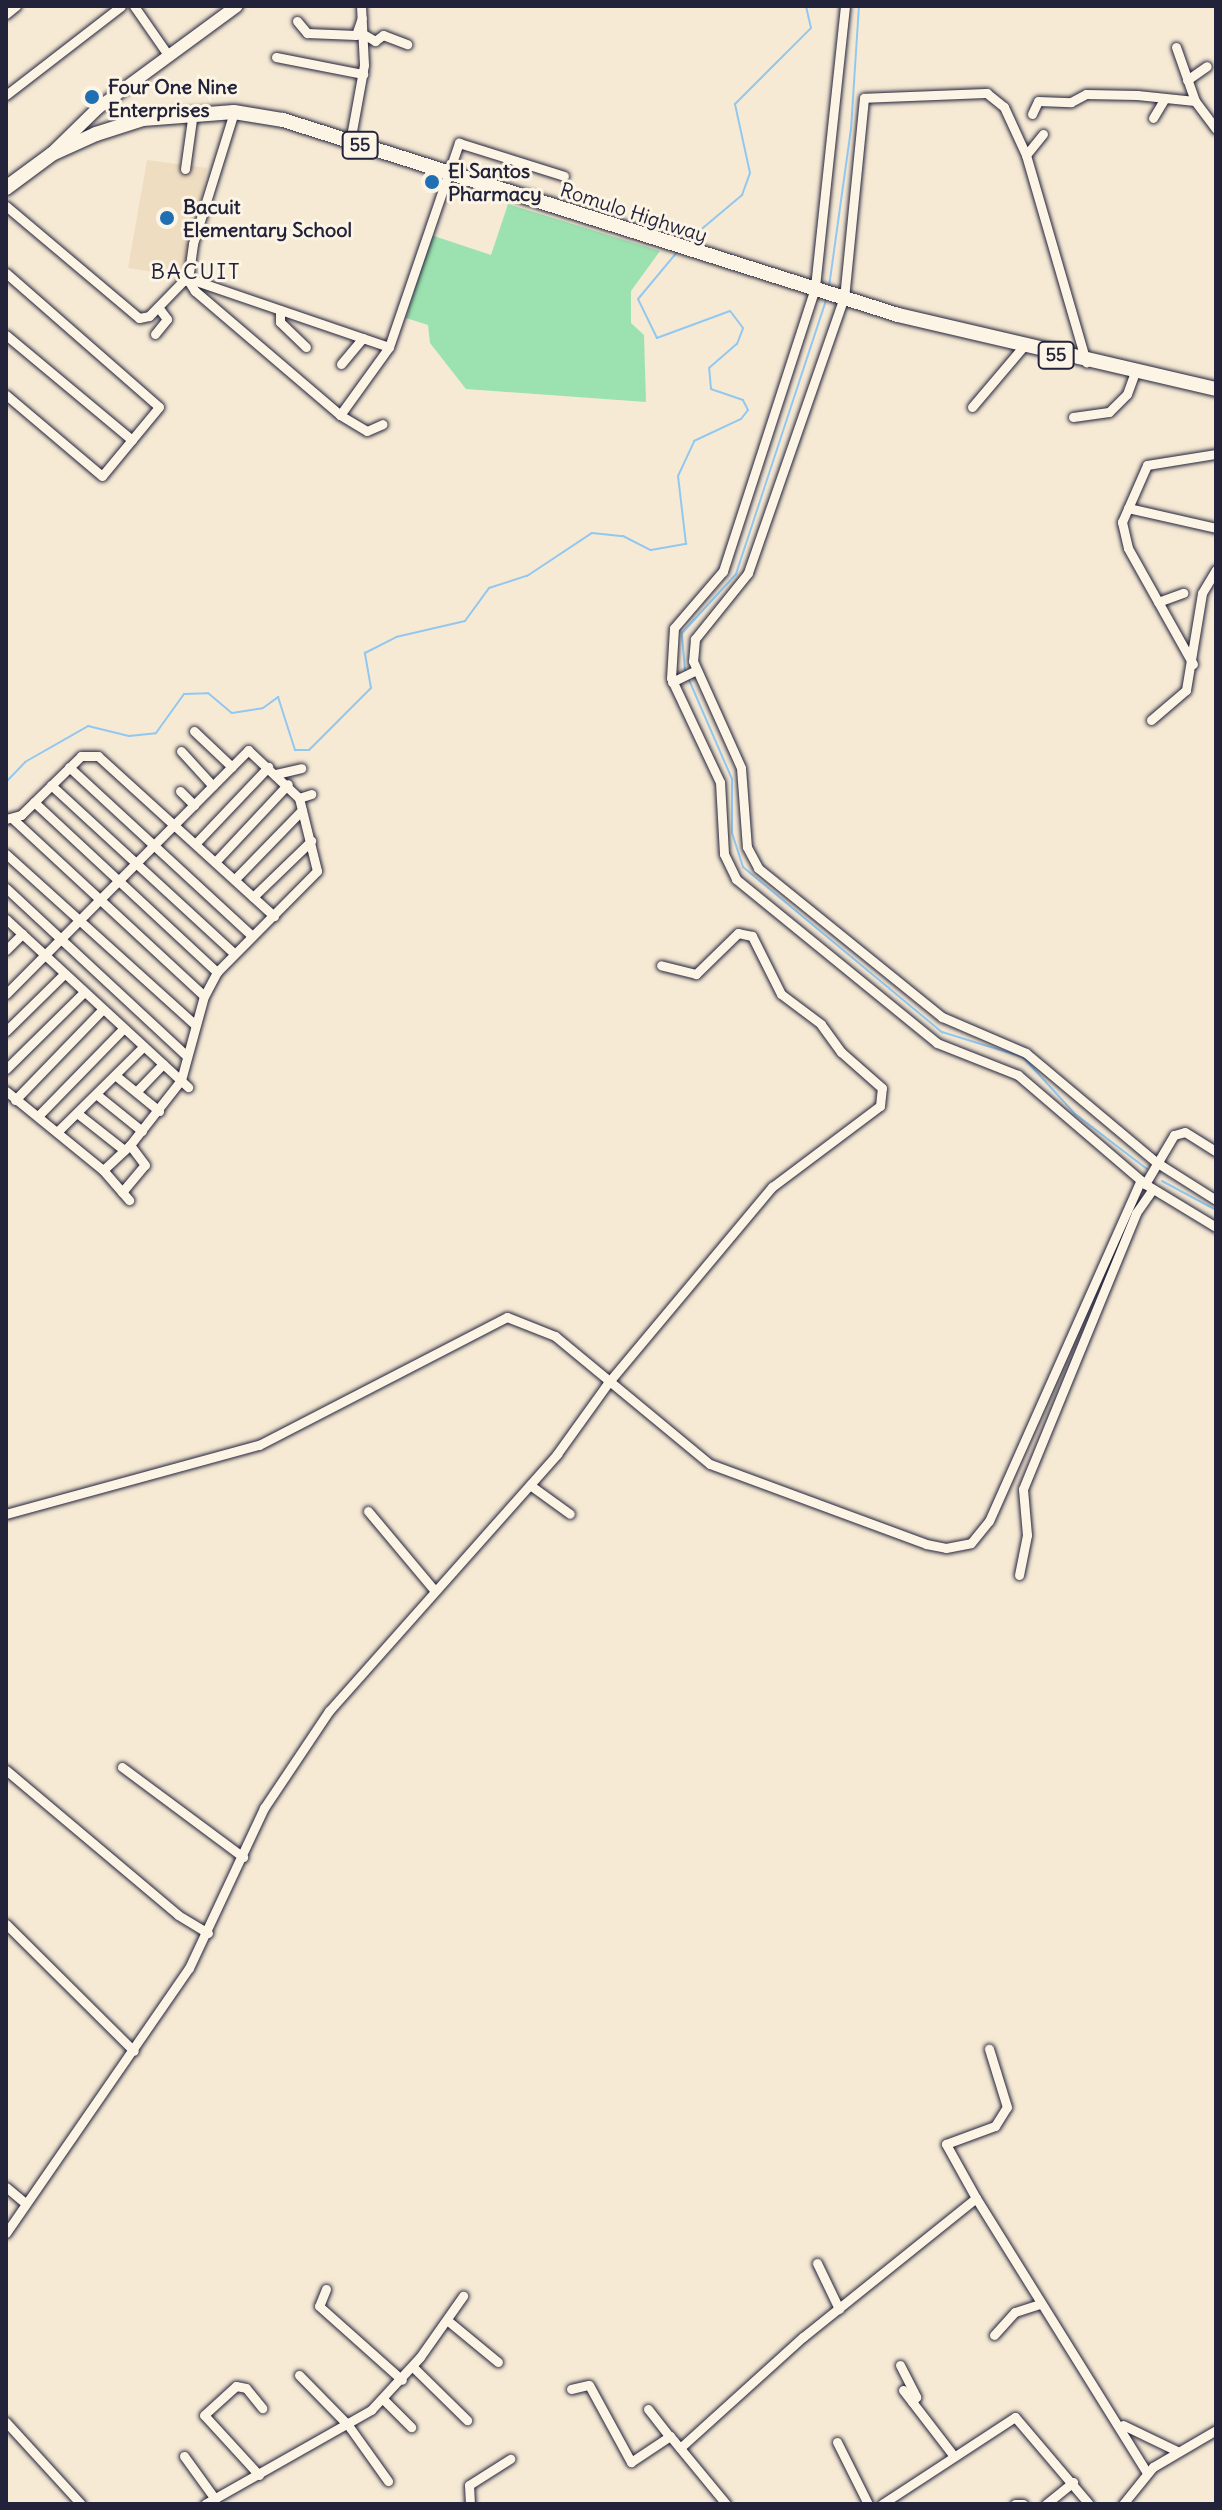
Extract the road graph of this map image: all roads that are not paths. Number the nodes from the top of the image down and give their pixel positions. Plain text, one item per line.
1 (16, 6) edge
2 (121, 6) edge
3 (134, 6) edge
4 (237, 6) edge
5 (845, 6) edge
6 (362, 12) edge
7 (6, 14) edge
8 (297, 21) dead end
9 (365, 35) junction
10 (407, 44) dead end
11 (1176, 47) dead end
12 (168, 55) junction
13 (276, 57) dead end
14 (1207, 66) dead end
15 (363, 74) junction
16 (1187, 80) junction
17 (6, 95) edge
18 (1165, 98) junction
19 (1195, 101) junction
20 (193, 112) junction
21 (234, 112) junction
22 (1032, 114) dead end
23 (1153, 118) dead end
24 (1216, 129) edge
25 (1043, 134) dead end
26 (350, 142) junction
27 (52, 154) junction
28 (1026, 155) junction
29 (185, 169) dead end
30 (447, 172) junction
31 (564, 176) dead end
32 (6, 188) edge
33 (6, 206) edge
34 (6, 273) edge
35 (188, 280) junction
36 (816, 289) junction
37 (841, 297) junction
38 (158, 307) junction
39 (280, 310) junction
40 (155, 334) dead end
41 (6, 335) edge
42 (363, 338) junction
43 (306, 347) dead end
44 (389, 347) junction
45 (1022, 348) junction
46 (1086, 362) junction
47 (341, 364) dead end
48 (1135, 372) junction
49 (1216, 389) edge
50 (6, 395) edge
51 (972, 407) dead end
52 (340, 415) junction
53 (1073, 417) dead end
54 (383, 424) dead end
55 (132, 440) junction
56 (1216, 454) edge
57 (1128, 508) junction
58 (1216, 528) edge
59 (1216, 570) edge
60 (1183, 593) dead end
61 (1158, 602) junction
62 (1193, 664) junction
63 (693, 672) junction
64 (675, 681) junction
65 (1151, 720) dead end
66 (194, 731) dead end
67 (181, 751) dead end
68 (69, 767) junction
69 (232, 767) junction
70 (301, 768) dead end
71 (272, 770) junction
72 (288, 784) junction
73 (51, 785) junction
74 (213, 786) junction
75 (180, 791) dead end
76 (311, 794) dead end
77 (299, 798) junction
78 (34, 802) junction
79 (194, 805) junction
80 (302, 810) junction
81 (10, 819) edge
82 (176, 824) junction
83 (311, 841) junction
84 (196, 843) junction
85 (155, 844) junction
86 (6, 854) edge
87 (137, 861) junction
88 (216, 861) junction
89 (235, 879) junction
90 (118, 882) junction
91 (6, 888) edge
92 (253, 897) junction
93 (97, 902) junction
94 (274, 916) junction
95 (6, 919) edge
96 (78, 921) junction
97 (22, 934) junction
98 (252, 936) junction
99 (60, 940) junction
100 (6, 950) edge
101 (234, 953) junction
102 (44, 956) junction
103 (661, 965) dead end
104 (217, 972) junction
105 (64, 974) junction
106 (83, 993) junction
107 (6, 994) edge
108 (204, 996) junction
109 (102, 1010) junction
110 (195, 1025) junction
111 (122, 1030) junction
112 (6, 1031) edge
113 (143, 1047) junction
114 (187, 1056) junction
115 (163, 1064) junction
116 (6, 1069) edge
117 (115, 1075) junction
118 (184, 1084) junction
119 (6, 1091) edge
120 (136, 1092) junction
121 (96, 1094) junction
122 (15, 1100) junction
123 (159, 1111) junction
124 (77, 1113) junction
125 (38, 1116) junction
126 (142, 1131) junction
127 (57, 1132) junction
128 (127, 1148) junction
129 (1216, 1151) edge
130 (1156, 1162) junction
131 (103, 1170) junction
132 (1146, 1184) junction
133 (1216, 1200) edge
134 (1216, 1227) edge
135 (608, 1383) junction
136 (530, 1485) junction
137 (368, 1511) dead end
138 (6, 1514) edge
139 (570, 1514) dead end
140 (1019, 1575) dead end
141 (435, 1591) junction
142 (122, 1767) dead end
143 (6, 1770) edge
144 (243, 1857) junction
145 (6, 1924) edge
146 (208, 1933) junction
147 (989, 2049) dead end
148 (134, 2051) junction
149 (6, 2187) edge
150 (976, 2198) junction
151 (25, 2203) junction
152 (6, 2233) edge
153 (817, 2263) dead end
154 (326, 2289) dead end
155 (463, 2296) dead end
156 (1040, 2304) junction
157 (839, 2309) junction
158 (447, 2320) junction
159 (994, 2335) dead end
160 (498, 2362) dead end
161 (900, 2365) dead end
162 (413, 2367) junction
163 (299, 2375) dead end
164 (402, 2380) junction
165 (571, 2389) dead end
166 (903, 2390) dead end
167 (383, 2399) junction
168 (912, 2402) junction
169 (262, 2408) dead end
170 (648, 2409) dead end
171 (467, 2420) dead end
172 (6, 2422) edge
173 (348, 2425) junction
174 (1123, 2425) dead end
175 (411, 2427) dead end
176 (1216, 2430) edge
177 (669, 2436) junction
178 (837, 2442) dead end
179 (680, 2448) junction
180 (1177, 2451) junction
181 (953, 2455) junction
182 (184, 2456) dead end
183 (510, 2459) dead end
184 (1147, 2473) junction
185 (259, 2475) junction
186 (388, 2481) dead end
187 (1073, 2482) junction
188 (211, 2502) edge
189 (81, 2504) edge
190 (470, 2504) edge
191 (726, 2504) edge
192 (868, 2504) edge
193 (882, 2504) edge
194 (1015, 2504) edge
195 (1023, 2504) edge
196 (1046, 2504) edge
197 (1089, 2504) edge
198 (1123, 2504) edge

1 - 7 street
2 - 17 street
3 - 12 street
4 - 12 main road
5 - 36 street
6 - 8 street
6 - 9 street
9 - 10 street
9 - 15 street
11 - 16 street
12 - 27 main road
13 - 15 street
14 - 16 street
15 - 26 street
16 - 19 street
18 - 19 street
18 - 22 street
18 - 23 street
19 - 24 street
20 - 21 highway, Romulo Highway / 55
20 - 27 highway, Romulo Highway / 55
20 - 29 street
21 - 26 highway, Romulo Highway / 55
21 - 35 street
25 - 28 street
26 - 30 highway, Romulo Highway / 55
27 - 32 highway, Romulo Highway / 55
28 - 37 street
28 - 46 street
30 - 31 street
30 - 36 highway, Romulo Highway / 55
30 - 44 street
33 - 38 street
34 - 55 street
35 - 38 street
35 - 39 street
35 - 52 street
36 - 37 highway, Romulo Highway / 55
36 - 64 street
37 - 45 highway, Romulo Highway / 55
37 - 63 street
38 - 40 street
39 - 42 street
39 - 43 street
41 - 55 street
42 - 44 street
42 - 47 street
44 - 52 street
45 - 46 highway, Romulo Highway / 55
45 - 51 street
46 - 48 highway, Romulo Highway / 55
48 - 49 highway, Romulo Highway / 55
48 - 53 street
50 - 55 street
52 - 54 street
56 - 57 street
57 - 58 street
57 - 61 street
59 - 62 street
60 - 61 street
61 - 62 street
62 - 65 street
63 - 64 street
63 - 130 street
64 - 132 street
66 - 69 street
67 - 74 street
68 - 73 street
68 - 82 street
68 - 85 street
69 - 71 street
69 - 74 street
70 - 71 street
71 - 72 street
71 - 84 street
72 - 77 street
72 - 88 street
73 - 78 street
73 - 87 street
74 - 79 street
75 - 79 street
76 - 77 street
77 - 80 street
78 - 81 street
78 - 90 street
79 - 82 street
80 - 83 street
80 - 89 street
81 - 93 street
82 - 84 street
82 - 85 street
83 - 92 street
83 - 94 street
84 - 88 street
85 - 87 street
85 - 98 street
86 - 96 street
87 - 90 street
87 - 101 street
88 - 89 street
89 - 92 street
90 - 93 street
90 - 104 street
91 - 99 street
92 - 94 street
93 - 96 street
93 - 108 street
94 - 98 street
95 - 97 street
96 - 99 street
96 - 110 street
97 - 100 street
97 - 102 street
98 - 101 street
99 - 102 street
99 - 114 street
101 - 104 street
102 - 105 street
102 - 107 street
103 - 135 street
104 - 108 street
105 - 106 street
105 - 112 street
106 - 109 street
106 - 116 street
108 - 110 street
109 - 111 street
109 - 122 street
110 - 114 street
111 - 113 street
111 - 125 street
113 - 115 street
113 - 117 street
114 - 118 street
115 - 118 street
115 - 120 street
117 - 120 street
117 - 121 street
118 - 123 street
119 - 122 street
120 - 123 street
121 - 124 street
121 - 126 street
122 - 125 street
123 - 126 street
124 - 127 street
124 - 128 street
125 - 127 street
126 - 128 street
127 - 131 street
128 - 131 street
128 - 131 street
129 - 130 street
130 - 132 street
130 - 133 street
132 - 134 street
132 - 135 street
132 - 140 street
135 - 136 street
135 - 138 street
136 - 139 street
136 - 141 street
137 - 141 street
141 - 144 street
142 - 144 street
143 - 146 street
144 - 146 street
145 - 148 street
146 - 148 street
147 - 150 street
148 - 151 street
149 - 151 street
150 - 156 street
150 - 157 street
151 - 152 street
153 - 157 street
154 - 164 street
155 - 158 street
156 - 159 street
156 - 184 street
157 - 179 street
158 - 160 street
158 - 162 street
161 - 168 street
162 - 164 street
162 - 171 street
163 - 173 street
164 - 167 street
165 - 177 street
166 - 168 street
167 - 173 street
167 - 175 street
168 - 181 street
169 - 185 street
170 - 177 street
172 - 189 street
173 - 185 street
173 - 186 street
174 - 180 street
176 - 180 street
177 - 179 street
178 - 192 street
179 - 191 street
180 - 184 street
181 - 187 street
181 - 193 street
182 - 188 street
183 - 190 street
184 - 198 street
185 - 188 street
187 - 196 street
187 - 197 street
194 - 195 street

